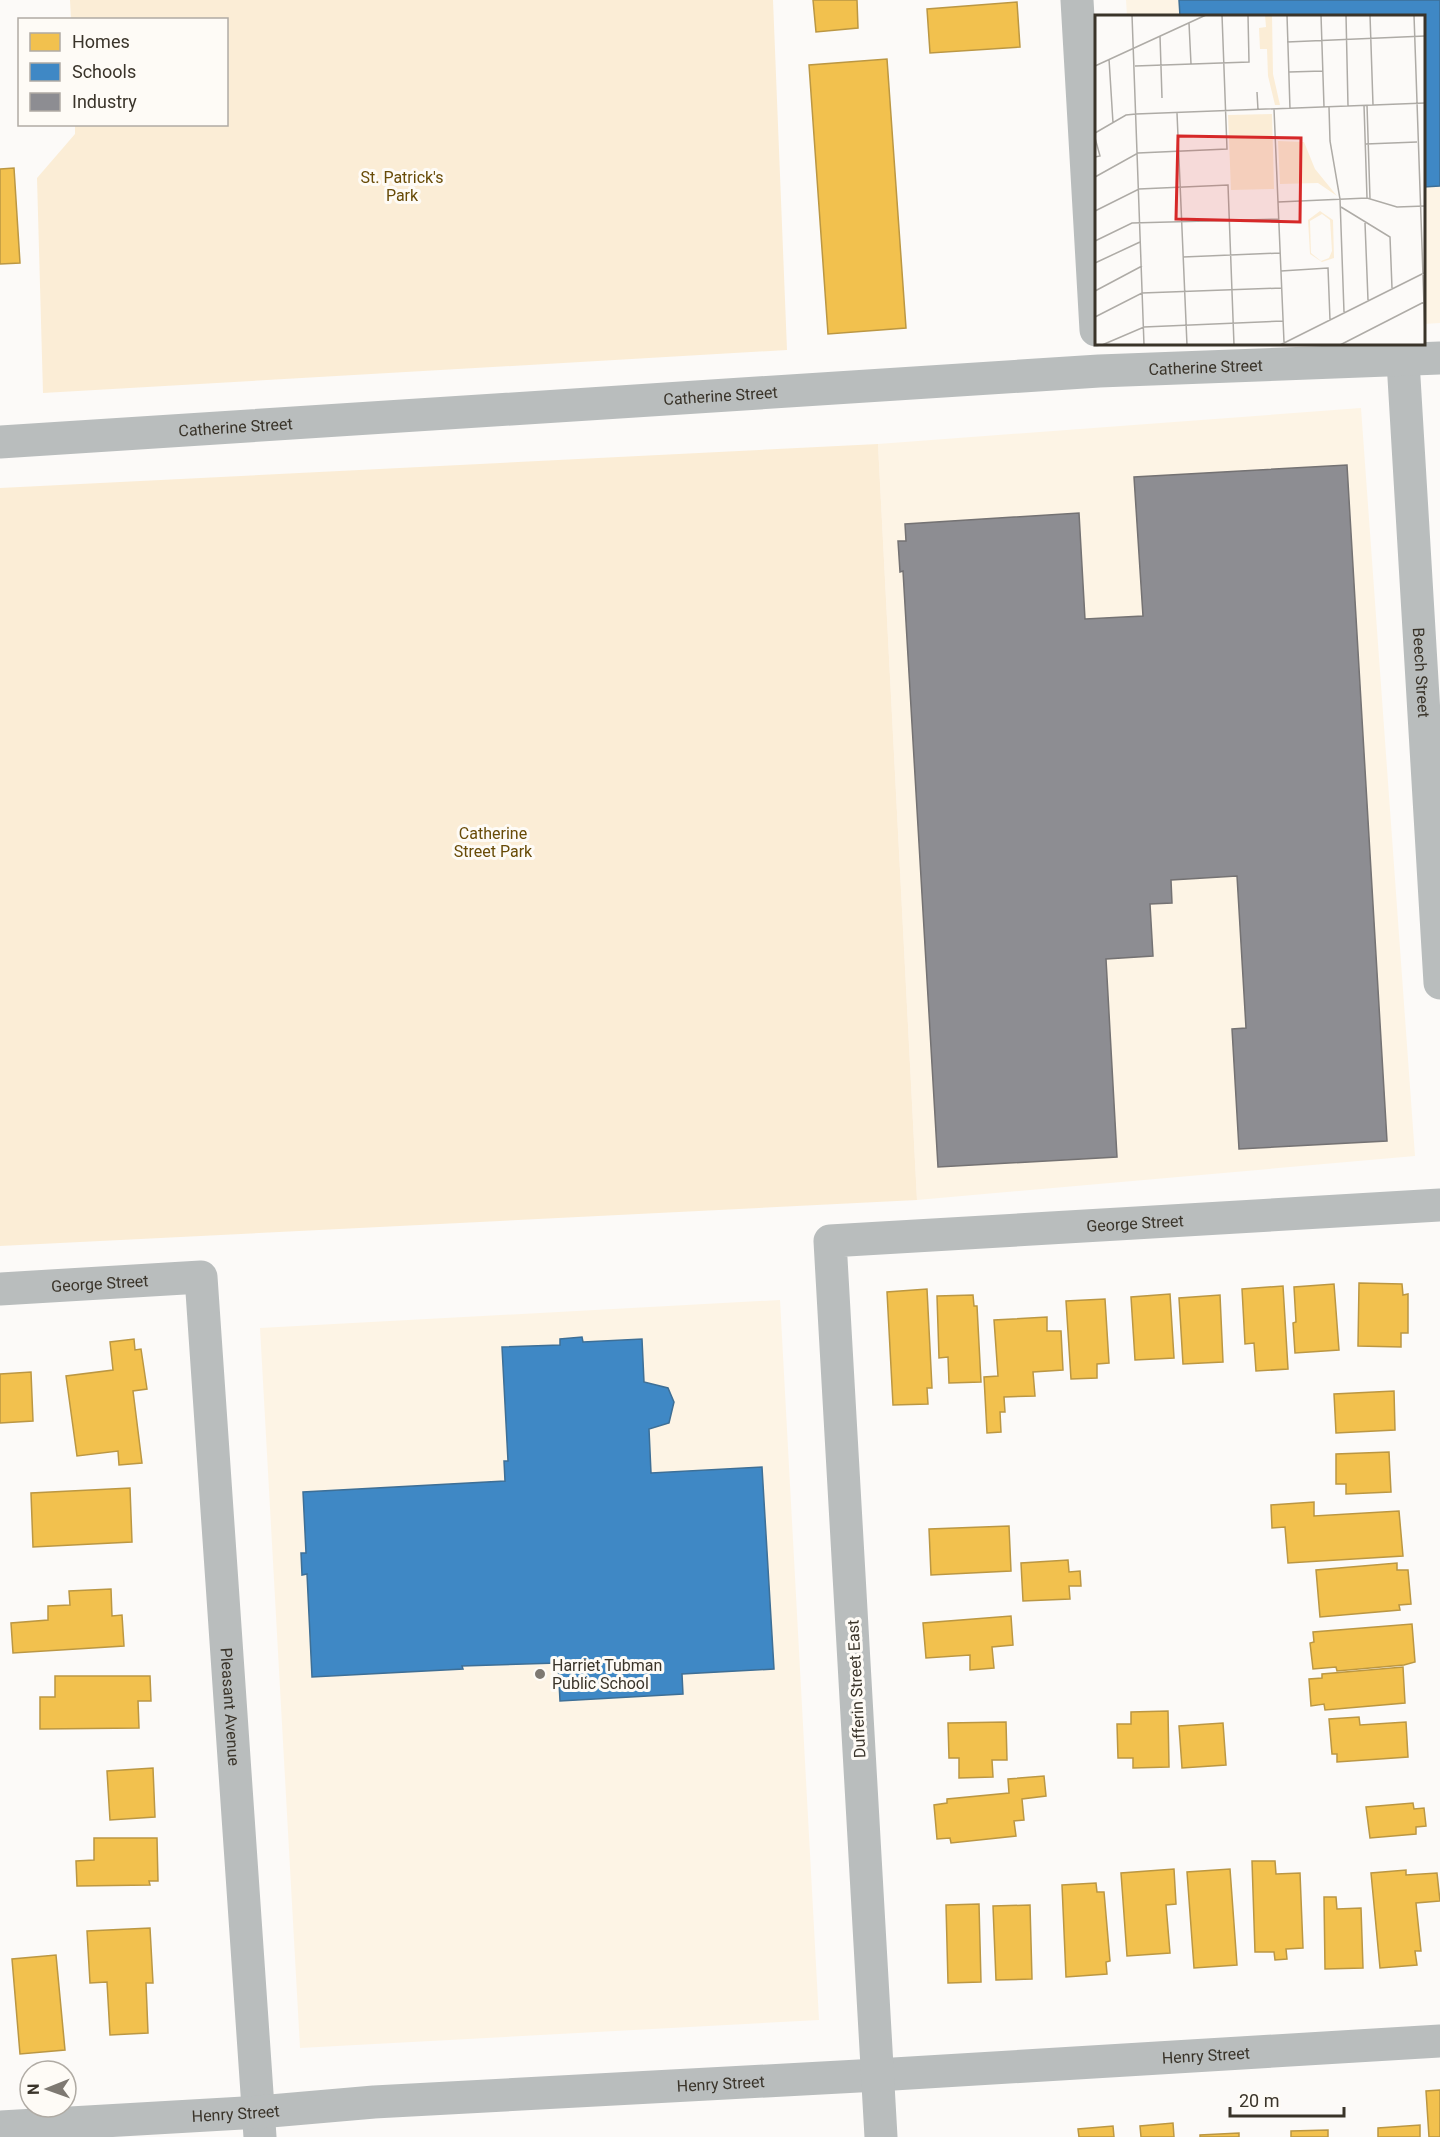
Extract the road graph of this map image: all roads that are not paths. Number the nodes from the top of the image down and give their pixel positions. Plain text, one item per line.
1 (1077, 0) edge
2 (1095, 313) edge
3 (1098, 357) edge
4 (1440, 358) edge
5 (1403, 361) junction
6 (0, 442) edge
7 (1440, 983) edge
8 (1440, 1205) edge
9 (830, 1241) joint
10 (201, 1276) joint
11 (0, 1289) edge
12 (1440, 2041) edge
13 (877, 2075) junction
14 (260, 2124) edge
15 (0, 2127) edge
16 (881, 2137) edge

1 - 2 street
3 - 5 street, Catherine Street
3 - 6 street, Catherine Street
4 - 5 street, Catherine Street
5 - 7 street, Beech Street
8 - 9 street, George Street
9 - 13 street, Dufferin Street East
10 - 11 street, George Street
10 - 14 street, Pleasant Avenue
12 - 13 street, Henry Street
13 - 14 street, Henry Street
13 - 16 street, Dufferin Street East
14 - 15 street, Henry Street

